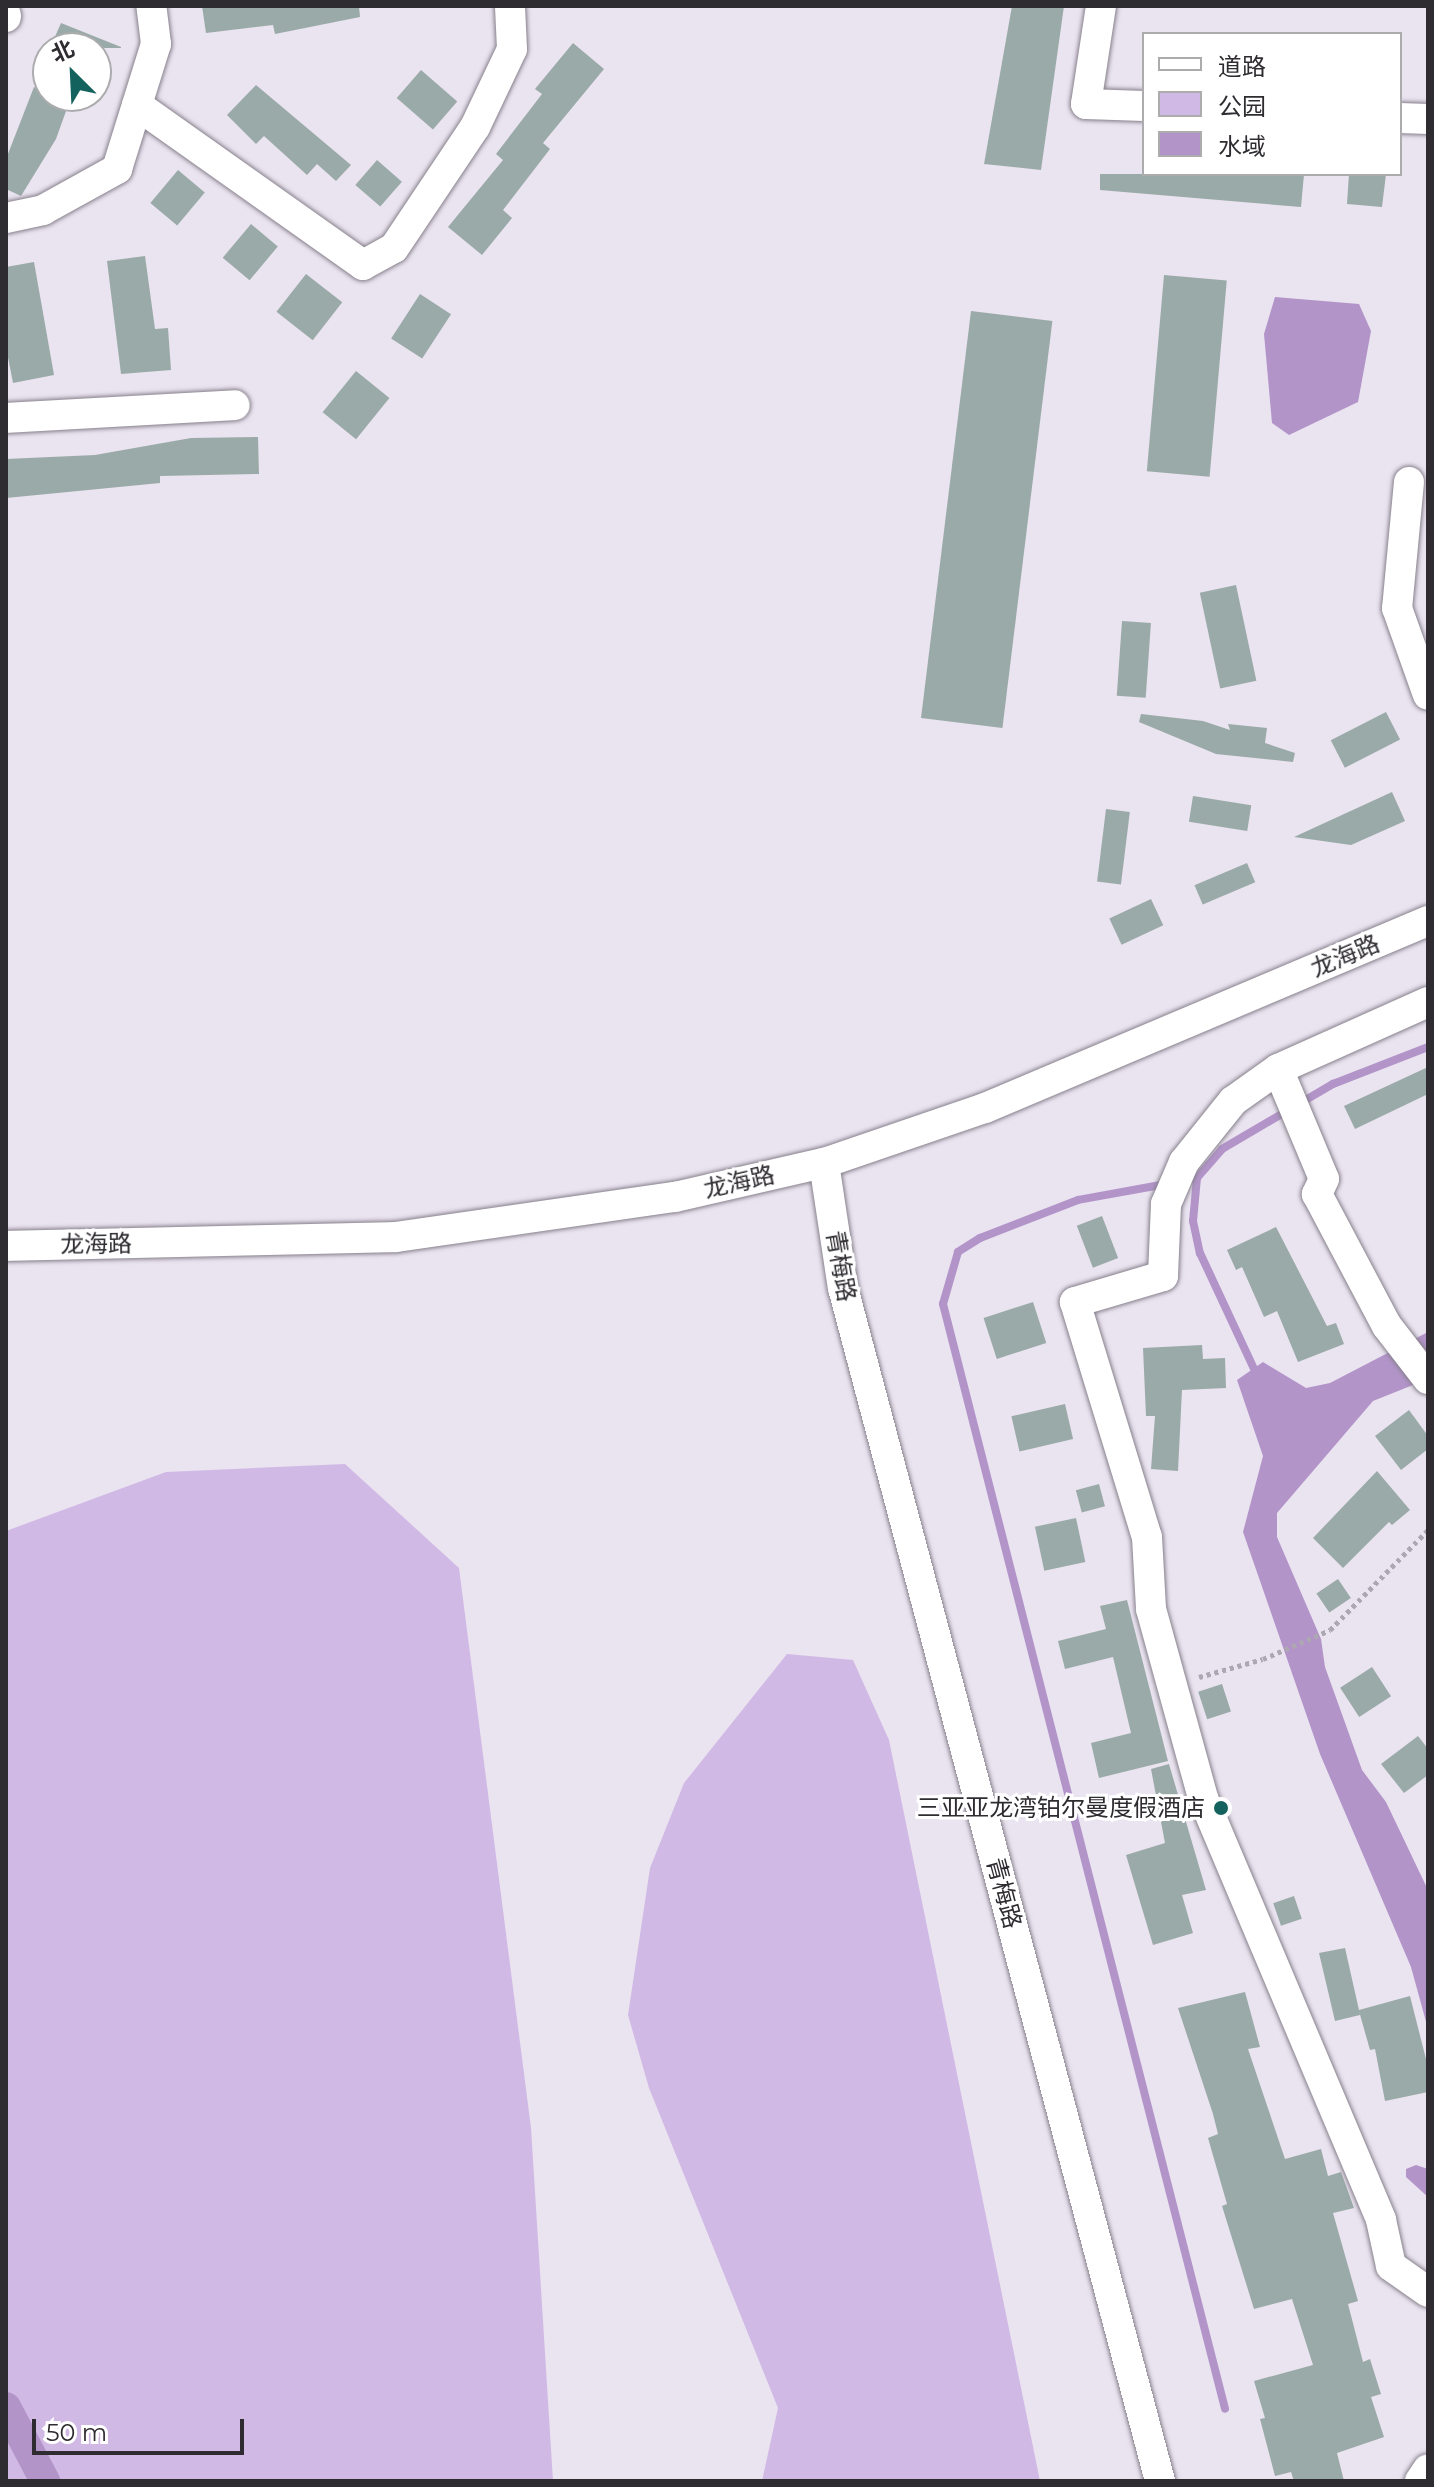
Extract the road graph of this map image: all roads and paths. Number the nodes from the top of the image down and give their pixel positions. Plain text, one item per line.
1 (151, 6) edge
2 (510, 6) edge
3 (1101, 6) edge
4 (137, 105) junction
5 (1142, 106) edge
6 (1402, 118) edge
7 (1428, 119) edge
8 (6, 218) edge
9 (235, 405) dead end
10 (6, 418) edge
11 (1409, 482) dead end
12 (1428, 695) edge
13 (1428, 921) edge
14 (1428, 1002) edge
15 (1278, 1069) junction
16 (824, 1163) junction
17 (6, 1246) edge
18 (1428, 1379) edge
19 (1428, 1530) edge
20 (1171, 1684) junction
21 (1428, 2292) edge
22 (1428, 2469) edge
23 (1160, 2481) edge
24 (1420, 2481) edge

1 - 4 street
2 - 4 street
3 - 5 street
4 - 8 street
6 - 7 street
9 - 10 street
11 - 12 street
13 - 16 street, 龙海路
14 - 15 street
15 - 18 street
15 - 20 street
16 - 17 street, 龙海路
16 - 23 street, 青梅路
19 - 20 path
20 - 21 street
22 - 24 street

